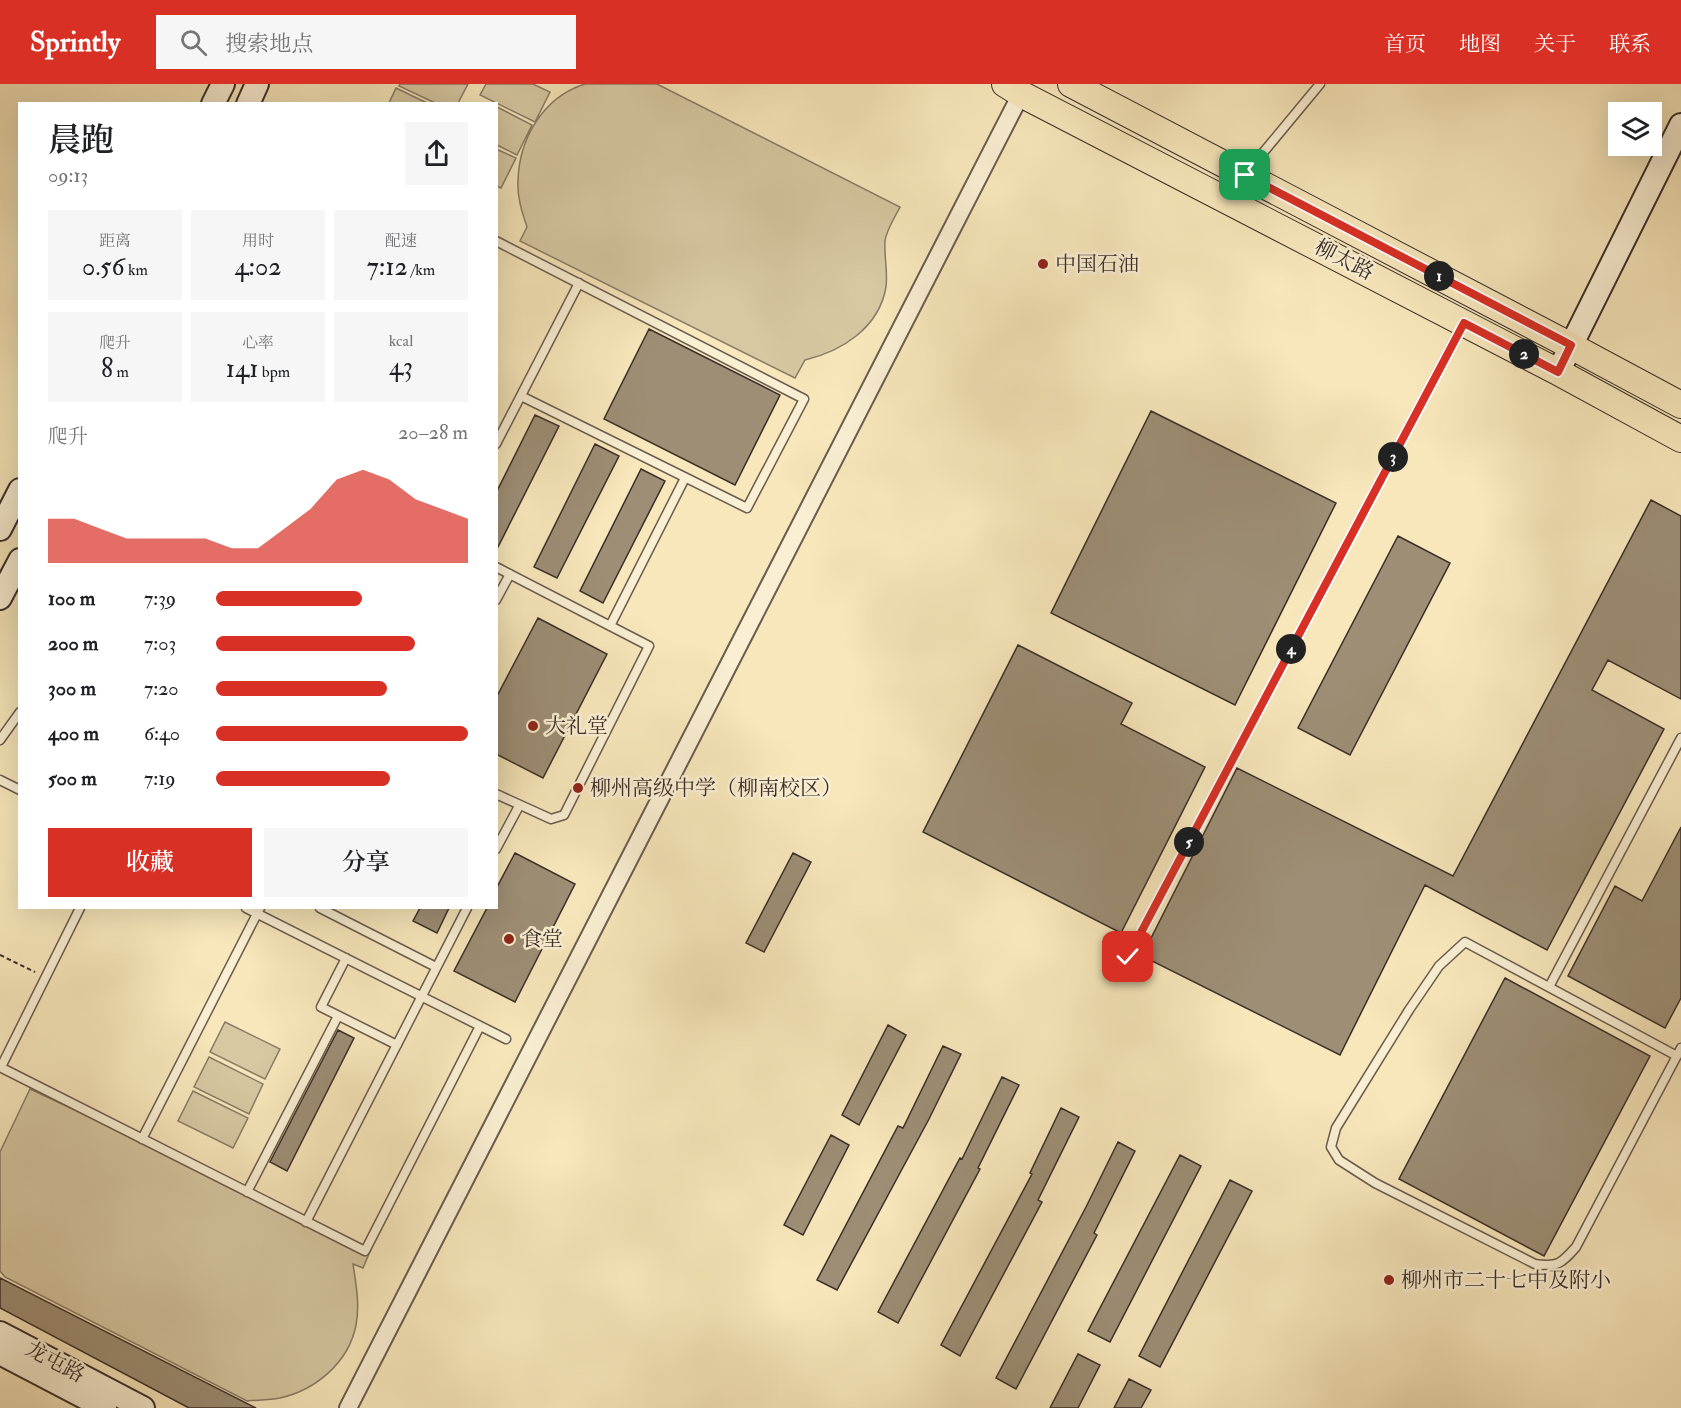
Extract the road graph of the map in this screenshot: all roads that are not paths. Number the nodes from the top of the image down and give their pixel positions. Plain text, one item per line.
1 (223, 84) edge
2 (257, 84) edge
3 (1071, 84) edge
4 (1320, 84) edge
5 (1013, 89) edge
6 (214, 102) edge
7 (249, 102) edge
8 (1681, 125) edge
9 (1245, 175) junction
10 (498, 242) edge
11 (579, 283) junction
12 (1464, 323) junction
13 (1571, 345) junction
14 (1558, 372) junction
15 (521, 396) junction
16 (1681, 405) edge
17 (1681, 439) edge
18 (498, 440) edge
19 (685, 478) junction
20 (18, 494) edge
21 (0, 529) edge
22 (18, 564) edge
23 (498, 568) edge
24 (510, 574) junction
25 (498, 596) edge
26 (0, 598) edge
27 (610, 626) junction
28 (18, 715) edge
29 (1681, 738) edge
30 (0, 740) edge
31 (0, 780) edge
32 (18, 789) edge
33 (498, 795) edge
34 (519, 806) junction
35 (498, 845) edge
36 (79, 909) edge
37 (322, 909) edge
38 (466, 909) edge
39 (258, 910) edge
40 (1128, 957) dead end
41 (346, 958) junction
42 (436, 967) junction
43 (1549, 987) junction
44 (422, 996) junction
45 (338, 1016) junction
46 (480, 1026) junction
47 (507, 1039) dead end
48 (397, 1045) junction
49 (1679, 1052) edge
50 (0, 1067) edge
51 (142, 1139) junction
52 (247, 1192) junction
53 (306, 1222) junction
54 (0, 1333) edge
55 (0, 1353) edge
56 (105, 1408) edge
57 (142, 1408) edge
58 (348, 1408) edge

1 - 6 main road
2 - 7 main road
3 - 9 main road, 柳太路
4 - 9 lane
5 - 12 main road, 柳太路
5 - 58 street
8 - 13 main road
9 - 13 main road, 柳太路
10 - 11 lane
11 - 15 lane
11 - 19 lane
12 - 14 main road, 柳太路
12 - 40 lane
13 - 14 main road
13 - 16 main road, 柳太路
14 - 17 main road, 柳太路
15 - 18 lane
15 - 19 lane
19 - 27 lane
20 - 21 main road
22 - 26 main road
23 - 24 lane
24 - 25 lane
24 - 27 lane
27 - 34 lane
28 - 30 lane
29 - 43 lane
31 - 32 lane
33 - 34 lane
34 - 35 lane
36 - 50 lane
37 - 42 lane
38 - 42 lane
39 - 41 lane
39 - 51 lane
41 - 44 lane
41 - 45 lane
42 - 44 lane
43 - 49 lane
43 - 49 lane
44 - 46 lane
44 - 48 lane
45 - 48 lane
45 - 52 lane
46 - 47 lane
46 - 53 lane
48 - 53 lane
50 - 51 lane
51 - 52 lane
52 - 53 lane
54 - 57 main road, 龙屯路
55 - 56 main road, 龙屯路

